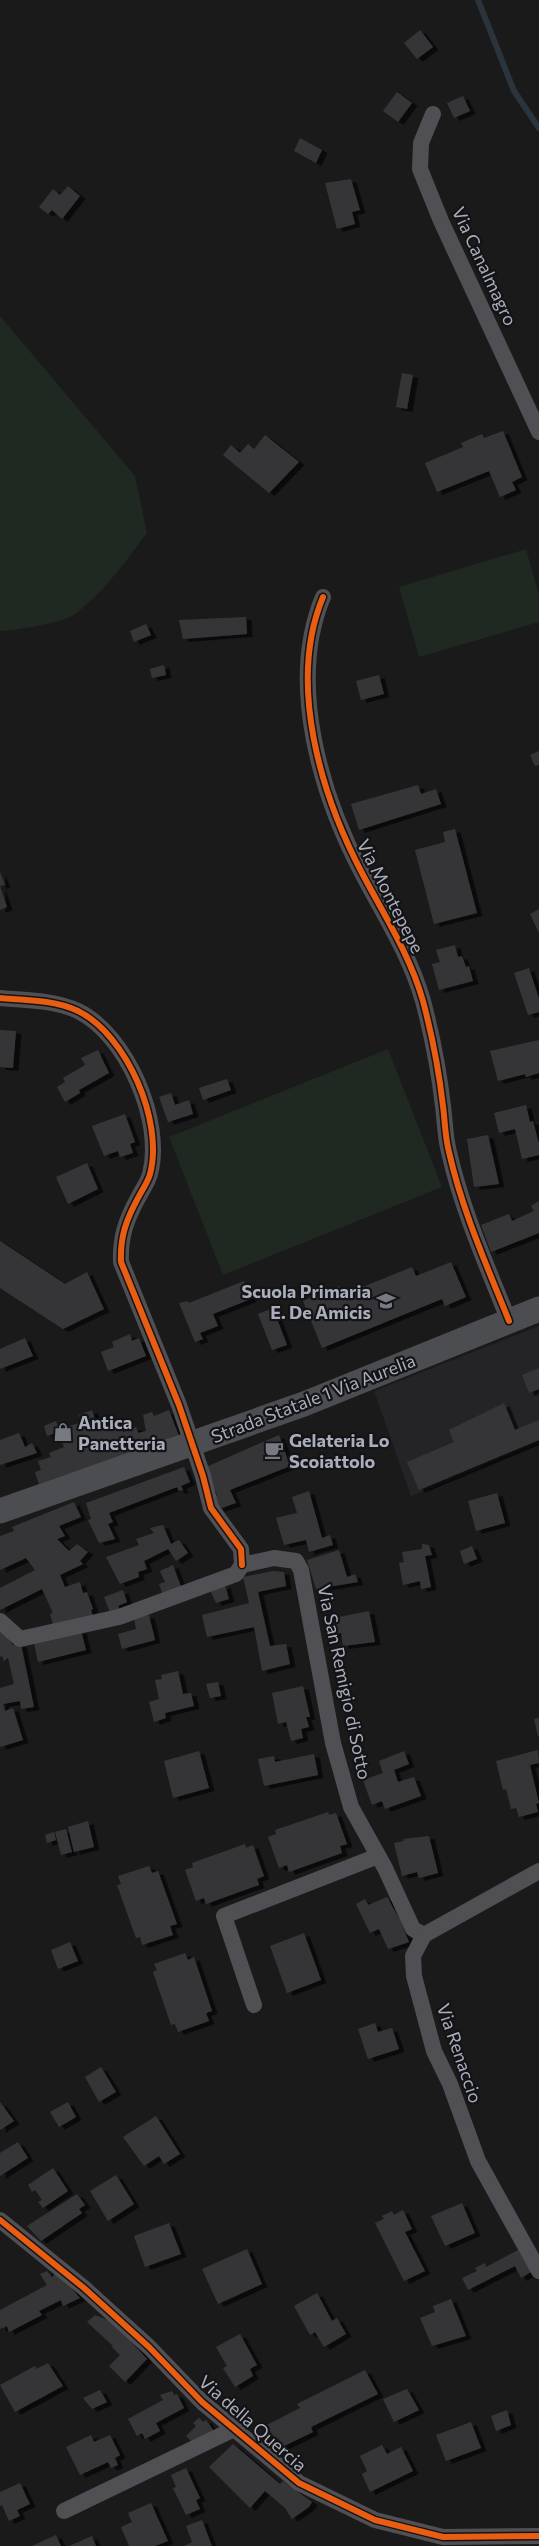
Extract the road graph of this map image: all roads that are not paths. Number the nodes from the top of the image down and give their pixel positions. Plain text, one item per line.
1 (433, 114) dead end
2 (539, 432) edge
3 (323, 597) dead end
4 (0, 998) edge
5 (539, 1309) edge
6 (509, 1321) junction
7 (192, 1445) junction
8 (0, 1511) edge
9 (242, 1565) junction
10 (0, 1621) edge
11 (378, 1856) junction
12 (539, 1871) edge
13 (424, 1935) junction
14 (254, 2005) dead end
15 (0, 2220) edge
16 (539, 2270) edge
17 (234, 2429) junction
18 (64, 2511) dead end
19 (539, 2536) edge

1 - 2 street, Via Canalmagro
3 - 6 street, Via Montepepe
4 - 7 street
5 - 6 main road, Strada Statale 1 Via Aurelia
6 - 7 main road, Strada Statale 1 Via Aurelia
7 - 8 main road, Strada Statale 1 Via Aurelia
7 - 9 street
9 - 10 street
9 - 11 street, Via San Remigio di Sotto
11 - 13 street, Via San Remigio di Sotto
11 - 14 street
12 - 13 street
13 - 16 street, Via Renaccio
15 - 17 street, Via della Quercia
17 - 18 street
17 - 19 street, Via della Quercia

